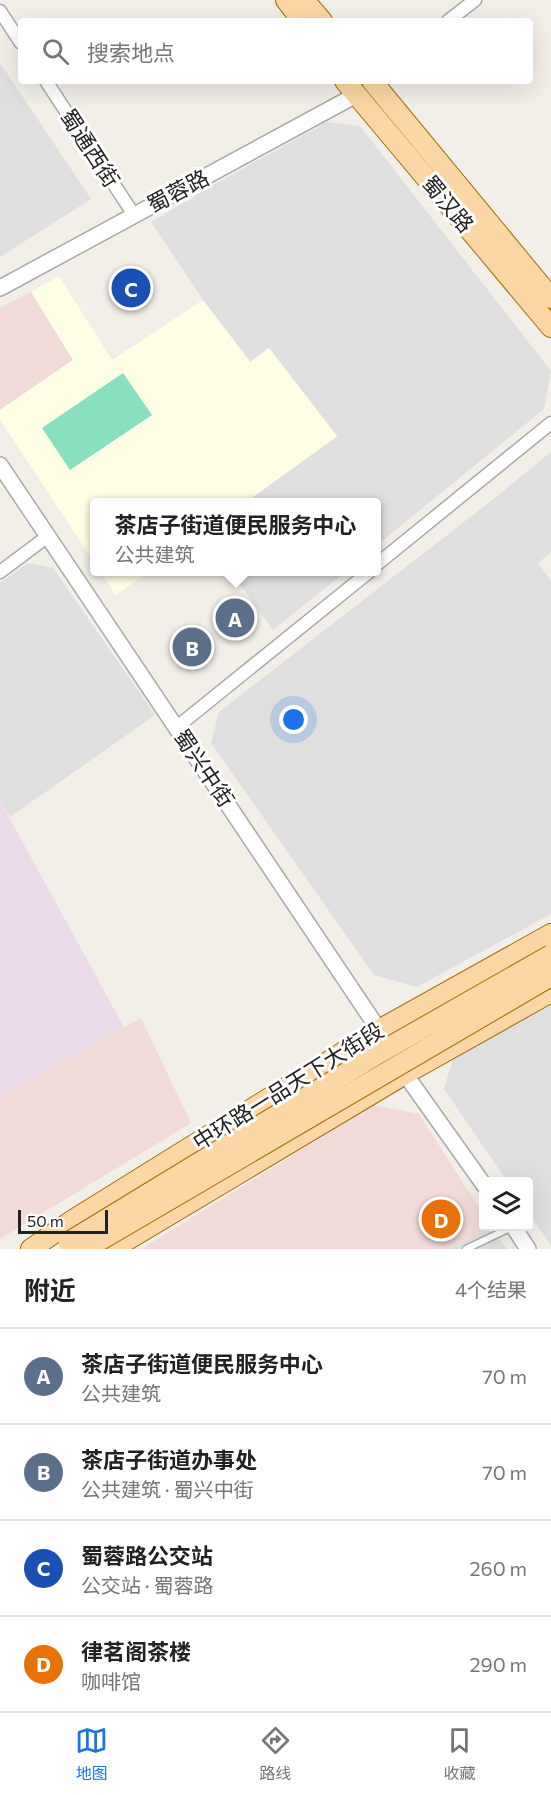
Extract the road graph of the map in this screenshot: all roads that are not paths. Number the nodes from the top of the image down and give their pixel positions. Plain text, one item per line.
1 (286, 0) edge
2 (304, 0) edge
3 (474, 0) edge
4 (0, 11) edge
5 (300, 18) edge
6 (319, 18) edge
7 (452, 18) edge
8 (18, 38) edge
9 (48, 84) edge
10 (374, 84) edge
11 (350, 88) edge
12 (134, 215) junction
13 (0, 288) edge
14 (551, 297) edge
15 (551, 327) edge
16 (551, 423) edge
17 (0, 465) edge
18 (48, 536) junction
19 (381, 562) edge
20 (0, 572) edge
21 (364, 576) edge
22 (177, 727) junction
23 (551, 934) edge
24 (551, 955) edge
25 (551, 976) edge
26 (551, 992) edge
27 (379, 1030) junction
28 (405, 1074) junction
29 (479, 1179) edge
30 (503, 1231) edge
31 (515, 1231) edge
32 (70, 1247) edge
33 (31, 1249) edge
34 (112, 1249) edge
35 (465, 1249) edge
36 (528, 1249) edge

1 - 5 main road
2 - 6 main road
3 - 7 street
4 - 8 street
9 - 12 street, 蜀通西街
10 - 14 main road, 蜀汉路
11 - 12 street, 蜀蓉路
11 - 15 main road, 蜀汉路
12 - 13 street, 蜀蓉路
16 - 19 street
17 - 18 street, 蜀兴中街
18 - 20 street
18 - 22 street, 蜀兴中街
21 - 22 street
22 - 27 street, 蜀兴中街
23 - 27 main road, 中环路一品天下大街段
24 - 32 main road, bridge
25 - 32 main road, bridge
26 - 28 main road
27 - 28 street, 蜀兴中街
27 - 33 main road, 中环路一品天下大街段
28 - 29 street, 蜀兴中街
28 - 34 main road
30 - 35 lane
31 - 36 street

